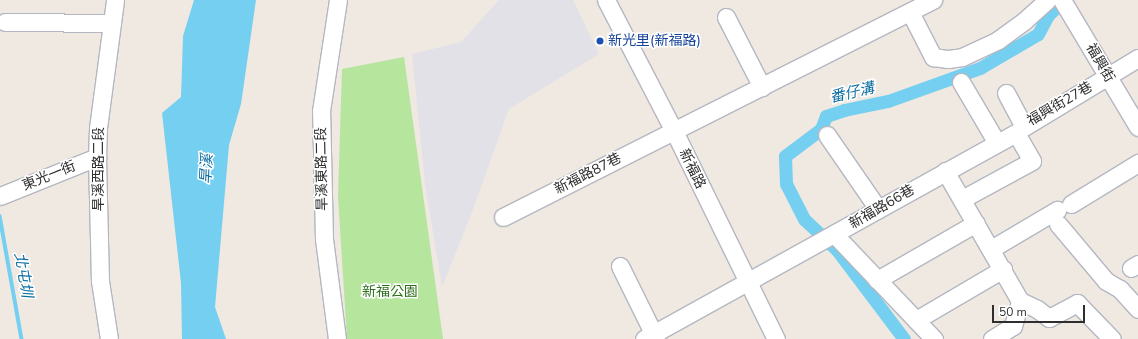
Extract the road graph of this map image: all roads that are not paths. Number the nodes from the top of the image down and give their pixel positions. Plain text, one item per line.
1 (114, 0) edge
2 (338, 0) edge
3 (606, 0) edge
4 (933, 0) edge
5 (1047, 0) edge
6 (1062, 0) edge
7 (910, 12) junction
8 (726, 17) dead end
9 (5, 22) dead end
10 (112, 23) junction
11 (1138, 58) edge
12 (1108, 76) junction
13 (961, 82) dead end
14 (762, 87) junction
15 (1006, 93) dead end
16 (1138, 127) edge
17 (674, 131) junction
18 (827, 135) dead end
19 (997, 143) junction
20 (97, 157) junction
21 (1138, 163) edge
22 (945, 171) junction
23 (0, 196) edge
24 (962, 199) junction
25 (878, 209) junction
26 (1062, 213) junction
27 (503, 217) dead end
28 (976, 223) junction
29 (834, 234) junction
30 (991, 249) junction
31 (620, 266) dead end
32 (1004, 269) junction
33 (878, 280) junction
34 (748, 283) junction
35 (1020, 301) junction
36 (1138, 309) edge
37 (916, 320) junction
38 (651, 337) edge
39 (109, 339) edge
40 (337, 339) edge
41 (776, 339) edge
42 (934, 339) edge
43 (992, 339) edge
44 (1112, 339) edge

1 - 10 street, 旱溪西路二段
2 - 40 street, 旱溪東路二段
3 - 17 street, 新福路
4 - 7 street, 新福路87巷
5 - 7 street
6 - 12 street, 福興街
7 - 14 street, 新福路87巷
8 - 14 street
9 - 10 street
10 - 20 street, 旱溪西路二段
11 - 12 street
12 - 15 street, 福興街27巷
12 - 16 street, 福興街
13 - 19 street
14 - 17 street, 新福路87巷
17 - 27 street, 新福路87巷
17 - 34 street, 新福路
18 - 25 street
19 - 22 street, 新福路66巷
19 - 24 street, 新福路66巷
20 - 23 street, 東光一街
20 - 39 street, 旱溪西路二段
21 - 26 street
22 - 24 street
22 - 25 street, 新福路66巷
24 - 28 street
25 - 29 street, 新福路66巷
26 - 30 street
26 - 36 street
28 - 30 street
28 - 33 street
29 - 33 street
29 - 34 street, 新福路66巷
30 - 32 street
31 - 38 street
32 - 35 street
32 - 37 street
33 - 37 street
34 - 38 street, 新福路66巷
34 - 41 street, 新福路
35 - 43 street
35 - 44 street
37 - 42 street

